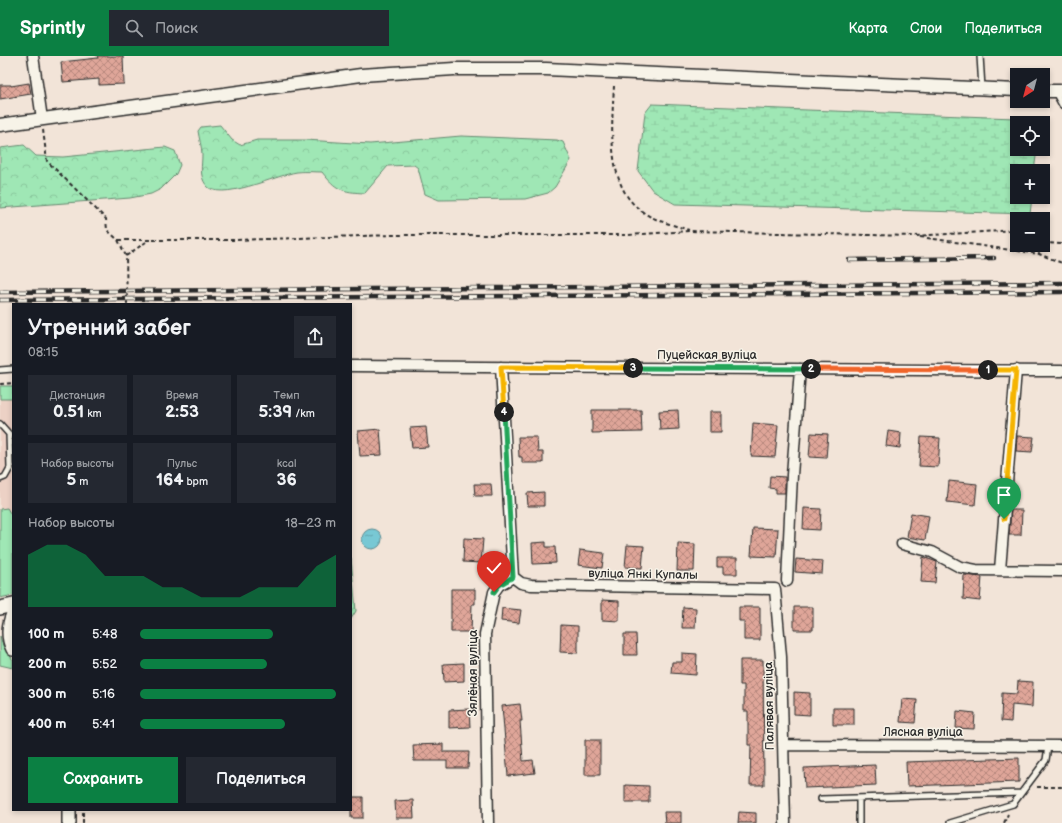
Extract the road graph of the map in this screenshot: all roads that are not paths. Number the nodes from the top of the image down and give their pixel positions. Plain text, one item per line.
1 (33, 56) edge
2 (980, 56) edge
3 (982, 89) junction
4 (1010, 90) edge
5 (1053, 91) edge
6 (1062, 105) edge
7 (42, 119) junction
8 (0, 124) edge
9 (352, 366) edge
10 (501, 367) junction
11 (12, 369) edge
12 (800, 369) junction
13 (0, 370) edge
14 (1016, 370) junction
15 (1062, 370) edge
16 (0, 424) edge
17 (0, 479) edge
18 (902, 544) dead end
19 (1000, 570) junction
20 (1062, 571) edge
21 (513, 577) junction
22 (787, 581) dead end
23 (775, 590) joint
24 (12, 605) edge
25 (0, 608) edge
26 (12, 617) edge
27 (0, 620) edge
28 (9, 636) junction
29 (12, 646) edge
30 (783, 745) junction
31 (1048, 746) junction
32 (1062, 746) edge
33 (1020, 793) junction
34 (859, 798) junction
35 (821, 799) dead end
36 (69, 811) edge
37 (69, 823) edge
38 (488, 823) edge
39 (785, 823) edge
40 (859, 823) edge
41 (950, 823) edge

1 - 7 street
2 - 3 lane
3 - 4 street
3 - 7 street
5 - 6 lane
7 - 8 street
9 - 10 street, Пуцейская вуліца
10 - 12 street, Пуцейская вуліца
10 - 21 street
11 - 13 lane
12 - 14 street, Пуцейская вуліца
12 - 22 street
14 - 15 street, Пуцейская вуліца
14 - 19 street
16 - 17 lane
18 - 19 street
19 - 20 street
21 - 23 street, вуліца Янкі Купалы
21 - 38 street, Зялёная вуліца
23 - 30 street, Палявая вуліца
24 - 25 main road
26 - 28 main road
27 - 28 main road
28 - 29 main road
30 - 31 street, Лясная вуліца
30 - 39 street, Палявая вуліца
31 - 32 street, Лясная вуліца
31 - 33 lane
33 - 34 lane
33 - 41 lane
34 - 35 lane
34 - 40 lane
36 - 37 main road

